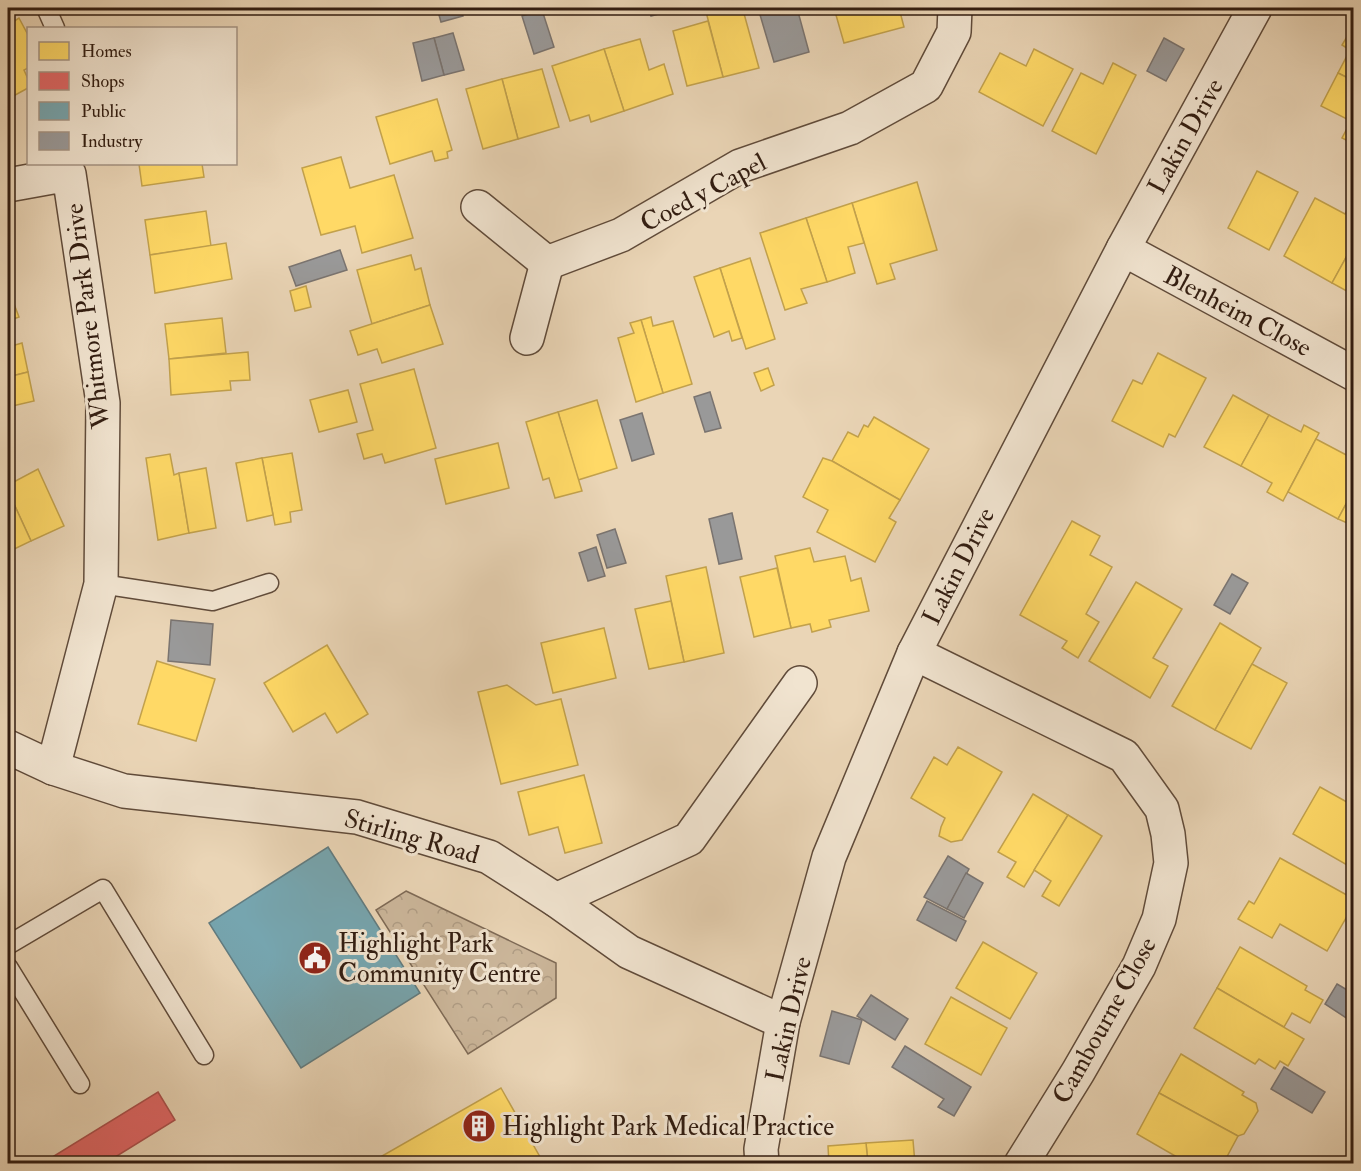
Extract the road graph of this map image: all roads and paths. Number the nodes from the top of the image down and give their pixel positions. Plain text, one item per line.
1 (955, 8) edge
2 (1255, 8) edge
3 (47, 10) dead end
4 (55, 27) edge
5 (69, 169) edge
6 (8, 185) edge
7 (478, 207) dead end
8 (1123, 249) junction
9 (547, 263) junction
10 (527, 338) dead end
11 (1353, 374) edge
12 (269, 583) dead end
13 (101, 584) junction
14 (914, 653) junction
15 (800, 684) dead end
16 (8, 747) edge
17 (53, 768) junction
18 (556, 900) junction
19 (8, 945) edge
20 (8, 967) edge
21 (783, 1022) junction
22 (204, 1055) dead end
23 (80, 1084) dead end
24 (762, 1164) edge
25 (1021, 1164) edge

1 - 9 street, Coed y Capel
2 - 8 street, Lakin Drive
3 - 4 lane
5 - 6 street, Whitmore Park Drive
5 - 13 street, Whitmore Park Drive
7 - 9 street
8 - 11 street, Blenheim Close
8 - 14 street, Lakin Drive
9 - 10 street
12 - 13 lane
13 - 17 street, Whitmore Park Drive
14 - 21 street, Lakin Drive
14 - 25 street, Cambourne Close
15 - 18 street
16 - 17 street, Stirling Road
17 - 18 street, Stirling Road
18 - 21 street, Stirling Road
19 - 22 lane
20 - 23 lane
21 - 24 street, Lakin Drive

